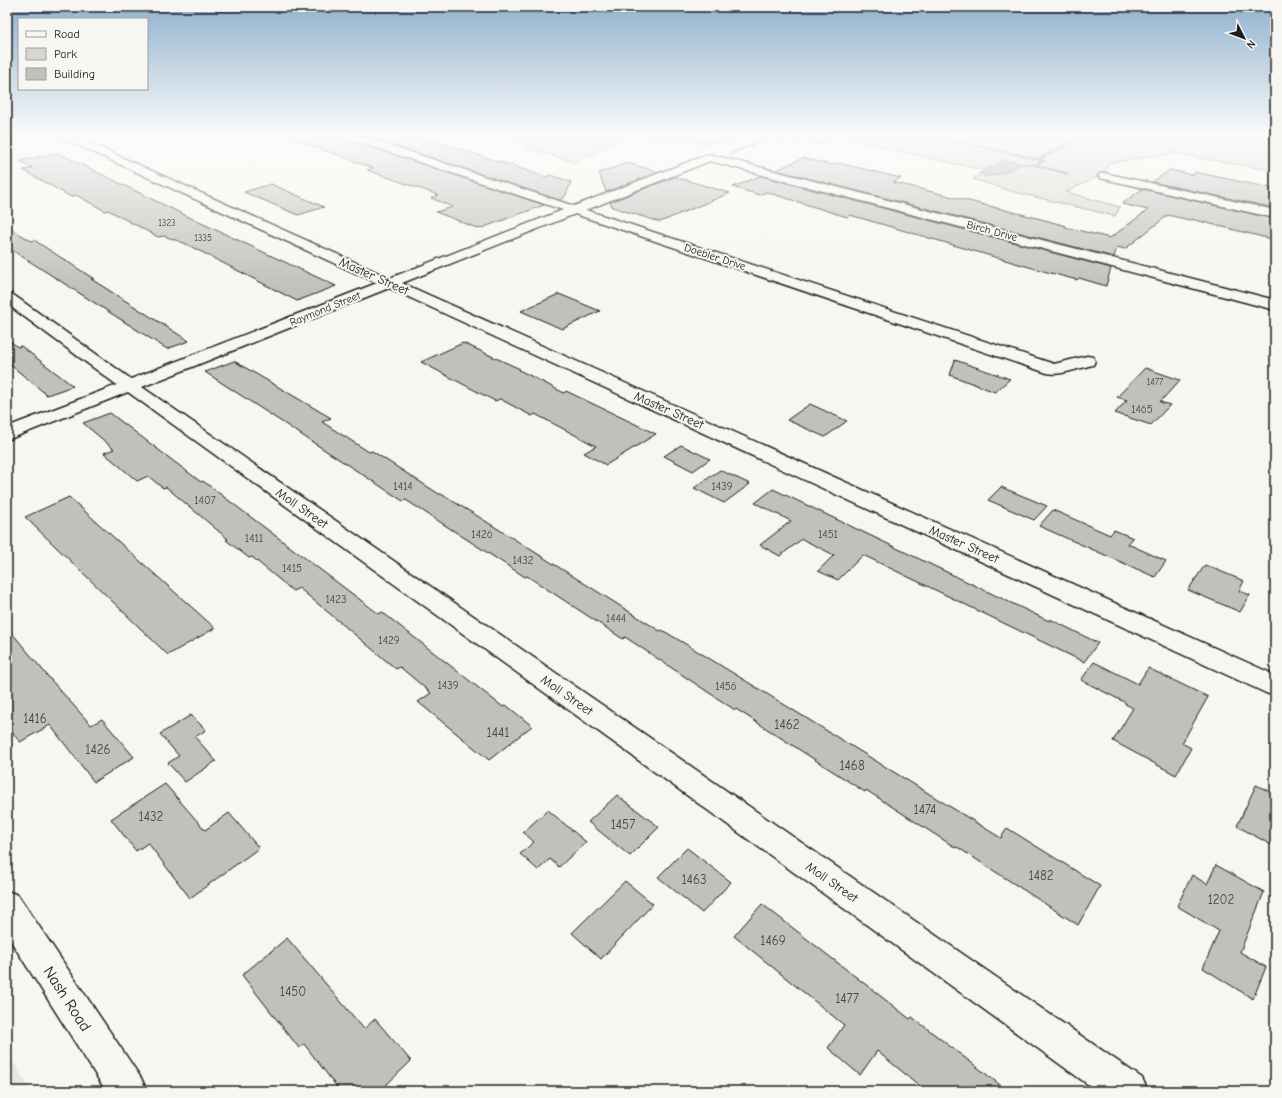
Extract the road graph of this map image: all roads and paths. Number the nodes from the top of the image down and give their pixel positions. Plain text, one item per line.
1 (175, 185) edge
2 (497, 185) edge
3 (638, 185) edge
4 (816, 185) edge
5 (1146, 185) edge
6 (574, 211) junction
7 (1275, 214) edge
8 (391, 283) junction
9 (7, 297) edge
10 (1275, 306) edge
11 (1087, 361) dead end
12 (130, 386) junction
13 (7, 434) edge
14 (1275, 686) edge
15 (7, 906) edge
16 (128, 1091) edge
17 (1129, 1091) edge

1 - 8 street, Master Street
2 - 6 street, Doebler Drive
3 - 6 street, Raymond Street
4 - 10 street, Birch Drive
5 - 7 street
6 - 8 street, Raymond Street
6 - 11 street, Doebler Drive
8 - 12 street, Raymond Street
8 - 14 street, Master Street
9 - 12 street, Moll Street
12 - 13 street, Raymond Street
12 - 17 street, Moll Street
15 - 16 street, Nash Road

